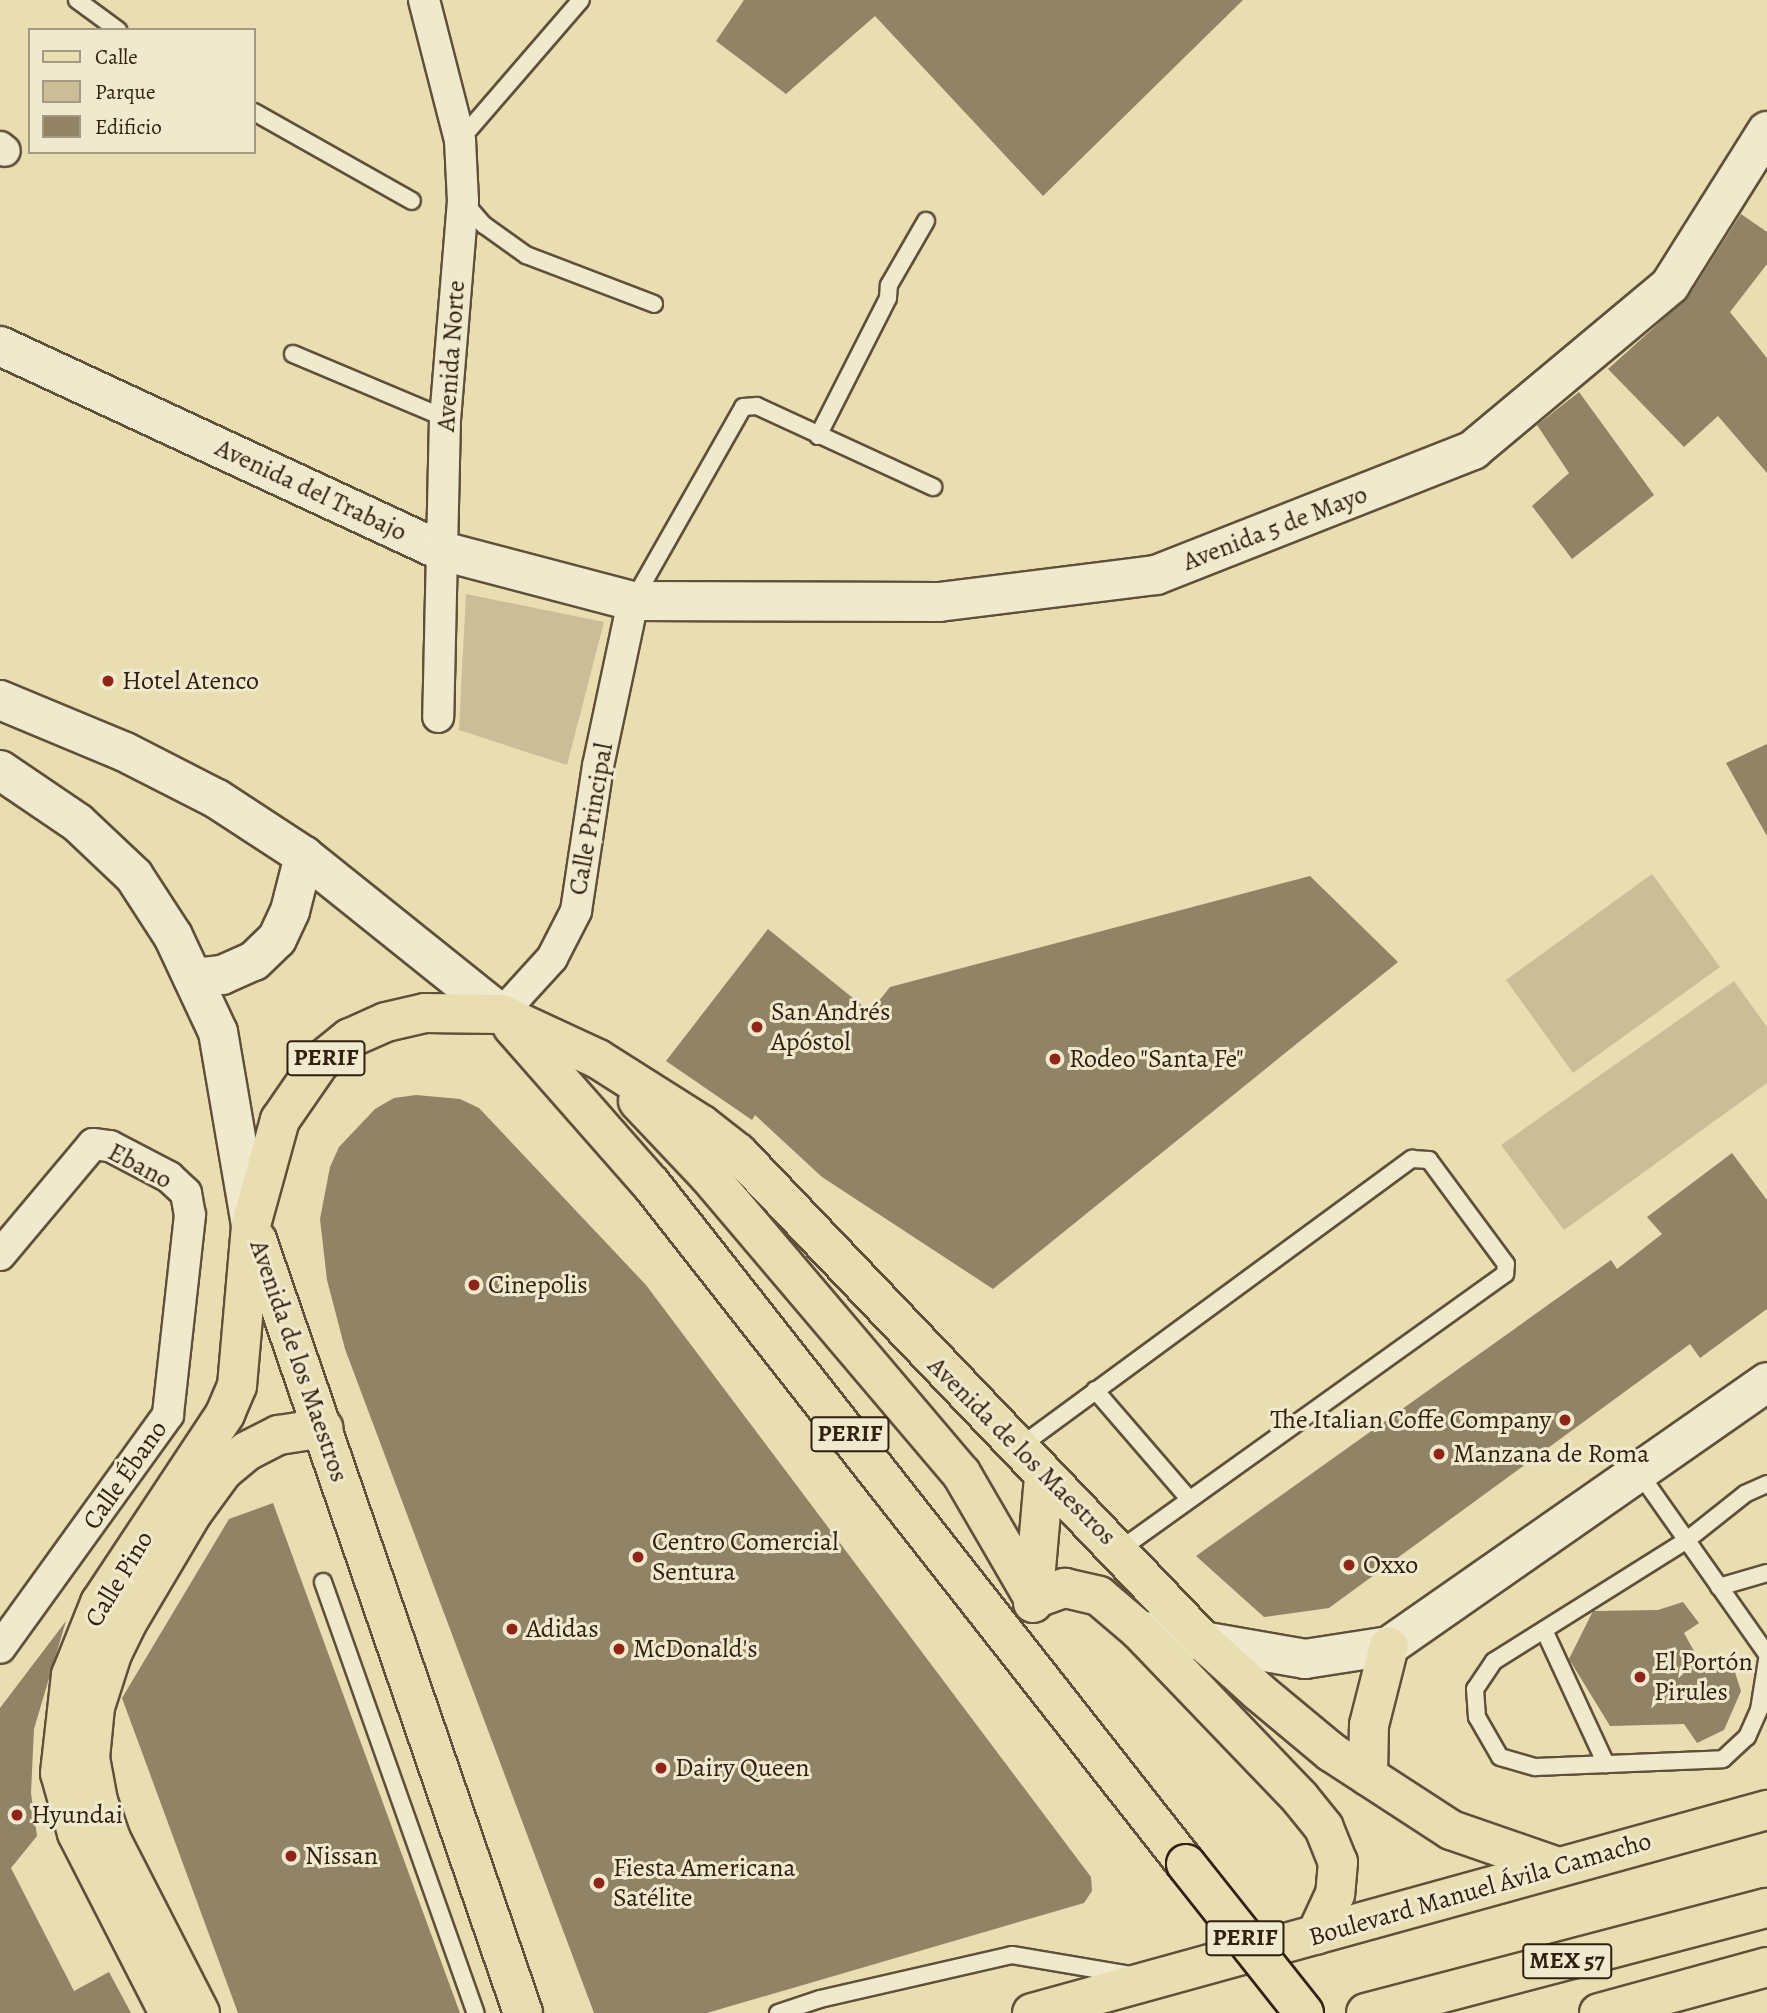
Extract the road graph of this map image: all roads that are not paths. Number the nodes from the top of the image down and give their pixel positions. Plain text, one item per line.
1 (77, 0) edge
2 (424, 0) edge
3 (581, 0) edge
4 (115, 28) edge
5 (256, 114) edge
6 (1767, 131) edge
7 (460, 140) junction
8 (412, 201) dead end
9 (463, 201) junction
10 (926, 221) dead end
11 (654, 304) dead end
12 (0, 346) edge
13 (293, 354) dead end
14 (445, 418) junction
15 (818, 436) junction
16 (933, 487) dead end
17 (442, 551) junction
18 (634, 601) junction
19 (0, 700) edge
20 (438, 717) dead end
21 (0, 770) edge
22 (304, 856) junction
23 (192, 978) junction
24 (501, 1014) junction
25 (598, 1059) junction
26 (186, 1193) joint
27 (251, 1225) junction
28 (0, 1255) edge
29 (1767, 1381) edge
30 (1095, 1390) junction
31 (323, 1429) junction
32 (1018, 1448) junction
33 (1640, 1474) junction
34 (1044, 1476) junction
35 (1767, 1484) edge
36 (1189, 1500) junction
37 (1687, 1540) junction
38 (1121, 1550) junction
39 (1767, 1573) edge
40 (323, 1582) dead end
41 (1719, 1587) junction
42 (1034, 1599) junction
43 (1139, 1630) junction
44 (1544, 1630) junction
45 (1207, 1645) junction
46 (1390, 1646) junction
47 (0, 1647) edge
48 (1767, 1654) edge
49 (1028, 1659) junction
50 (1767, 1660) edge
51 (1606, 1764) junction
52 (1368, 1776) junction
53 (1765, 1804) edge
54 (1558, 1867) junction
55 (1767, 1908) edge
56 (1316, 1935) junction
57 (1767, 1967) edge
58 (1153, 1980) junction
59 (169, 2013) edge
60 (200, 2013) edge
61 (476, 2013) edge
62 (523, 2013) edge
63 (778, 2013) edge
64 (1032, 2013) edge
65 (1304, 2013) edge
66 (1366, 2013) edge
67 (1599, 2013) edge

1 - 4 lane
2 - 7 street, Avenida Norte
3 - 7 lane
5 - 8 lane
6 - 18 street, Avenida 5 de Mayo
7 - 9 street, Avenida Norte
9 - 11 lane
9 - 14 street, Avenida Norte
10 - 15 lane
12 - 17 street, Avenida del Trabajo
13 - 14 lane
14 - 17 street, Avenida Norte
15 - 16 lane
15 - 18 lane
17 - 18 street, Avenida del Trabajo
17 - 20 street, Avenida Norte
18 - 24 street, Calle Principal
19 - 22 street, Avenida de los Maestros
21 - 23 street, Avenida de los Maestros
22 - 23 street
22 - 24 street, Avenida de los Maestros
23 - 27 street, Avenida de los Maestros
24 - 25 main road, Avenida de los Maestros
24 - 27 main road, PERIF
24 - 49 main road, Avenida de los Maestros / PERIF
25 - 32 main road, Avenida de los Maestros
25 - 42 main road
26 - 28 street, Ebano
26 - 47 street, Calle Ébano
27 - 31 main road, Avenida de los Maestros
27 - 59 main road, Calle Pino
29 - 33 street
30 - 32 lane
30 - 36 lane
30 - 36 lane
31 - 60 main road, Calle Pino
31 - 62 main road, Avenida de los Maestros
32 - 34 main road, Avenida de los Maestros
33 - 37 lane
33 - 46 street
34 - 38 main road, Avenida de los Maestros
34 - 42 main road
35 - 37 lane
36 - 38 lane
37 - 41 lane
37 - 44 lane
38 - 45 main road, Avenida de los Maestros
39 - 41 lane
40 - 61 lane
41 - 48 lane
42 - 43 main road
42 - 49 main road
43 - 45 street
43 - 56 main road
44 - 51 lane
44 - 51 lane
45 - 46 street
45 - 52 main road, Avenida de los Maestros
46 - 52 main road
49 - 65 main road, Avenida de los Maestros / PERIF, bridge
50 - 51 lane
52 - 54 main road, Avenida de los Maestros
53 - 54 main road, Boulevard Manuel Ávila Camacho
54 - 56 main road, Boulevard Manuel Ávila Camacho
55 - 66 main road, MEX 57
56 - 58 main road, Boulevard Manuel Ávila Camacho
57 - 67 main road, MEX 57
58 - 63 lane
58 - 64 main road, Boulevard Manuel Ávila Camacho

